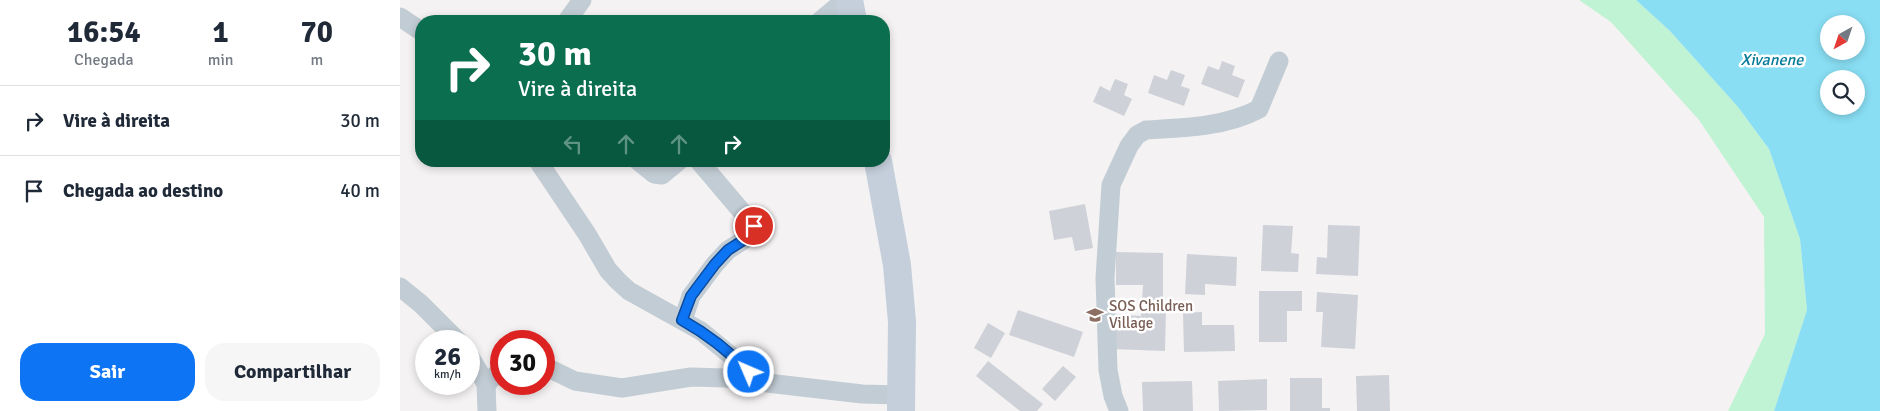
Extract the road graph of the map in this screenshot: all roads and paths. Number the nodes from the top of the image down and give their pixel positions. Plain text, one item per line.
1 (582, 0) edge
2 (844, 0) edge
3 (849, 0) edge
4 (572, 15) edge
5 (827, 15) edge
6 (852, 15) edge
7 (400, 17) edge
8 (415, 27) edge
9 (1279, 61) dead end
10 (542, 167) edge
11 (643, 167) edge
12 (672, 167) edge
13 (704, 167) edge
14 (879, 167) edge
15 (400, 287) edge
16 (682, 320) junction
17 (447, 330) edge
18 (555, 371) edge
19 (480, 374) edge
20 (490, 380) edge
21 (754, 380) junction
22 (486, 384) junction
23 (901, 403) edge
24 (487, 411) edge
25 (1119, 411) edge

1 - 4 street
2 - 5 street
3 - 6 main road
7 - 8 street
9 - 25 street
10 - 16 street
11 - 12 street
13 - 16 street
14 - 23 main road
15 - 17 street
16 - 21 street
18 - 21 street
19 - 22 street
20 - 22 street
21 - 23 street
22 - 24 street

